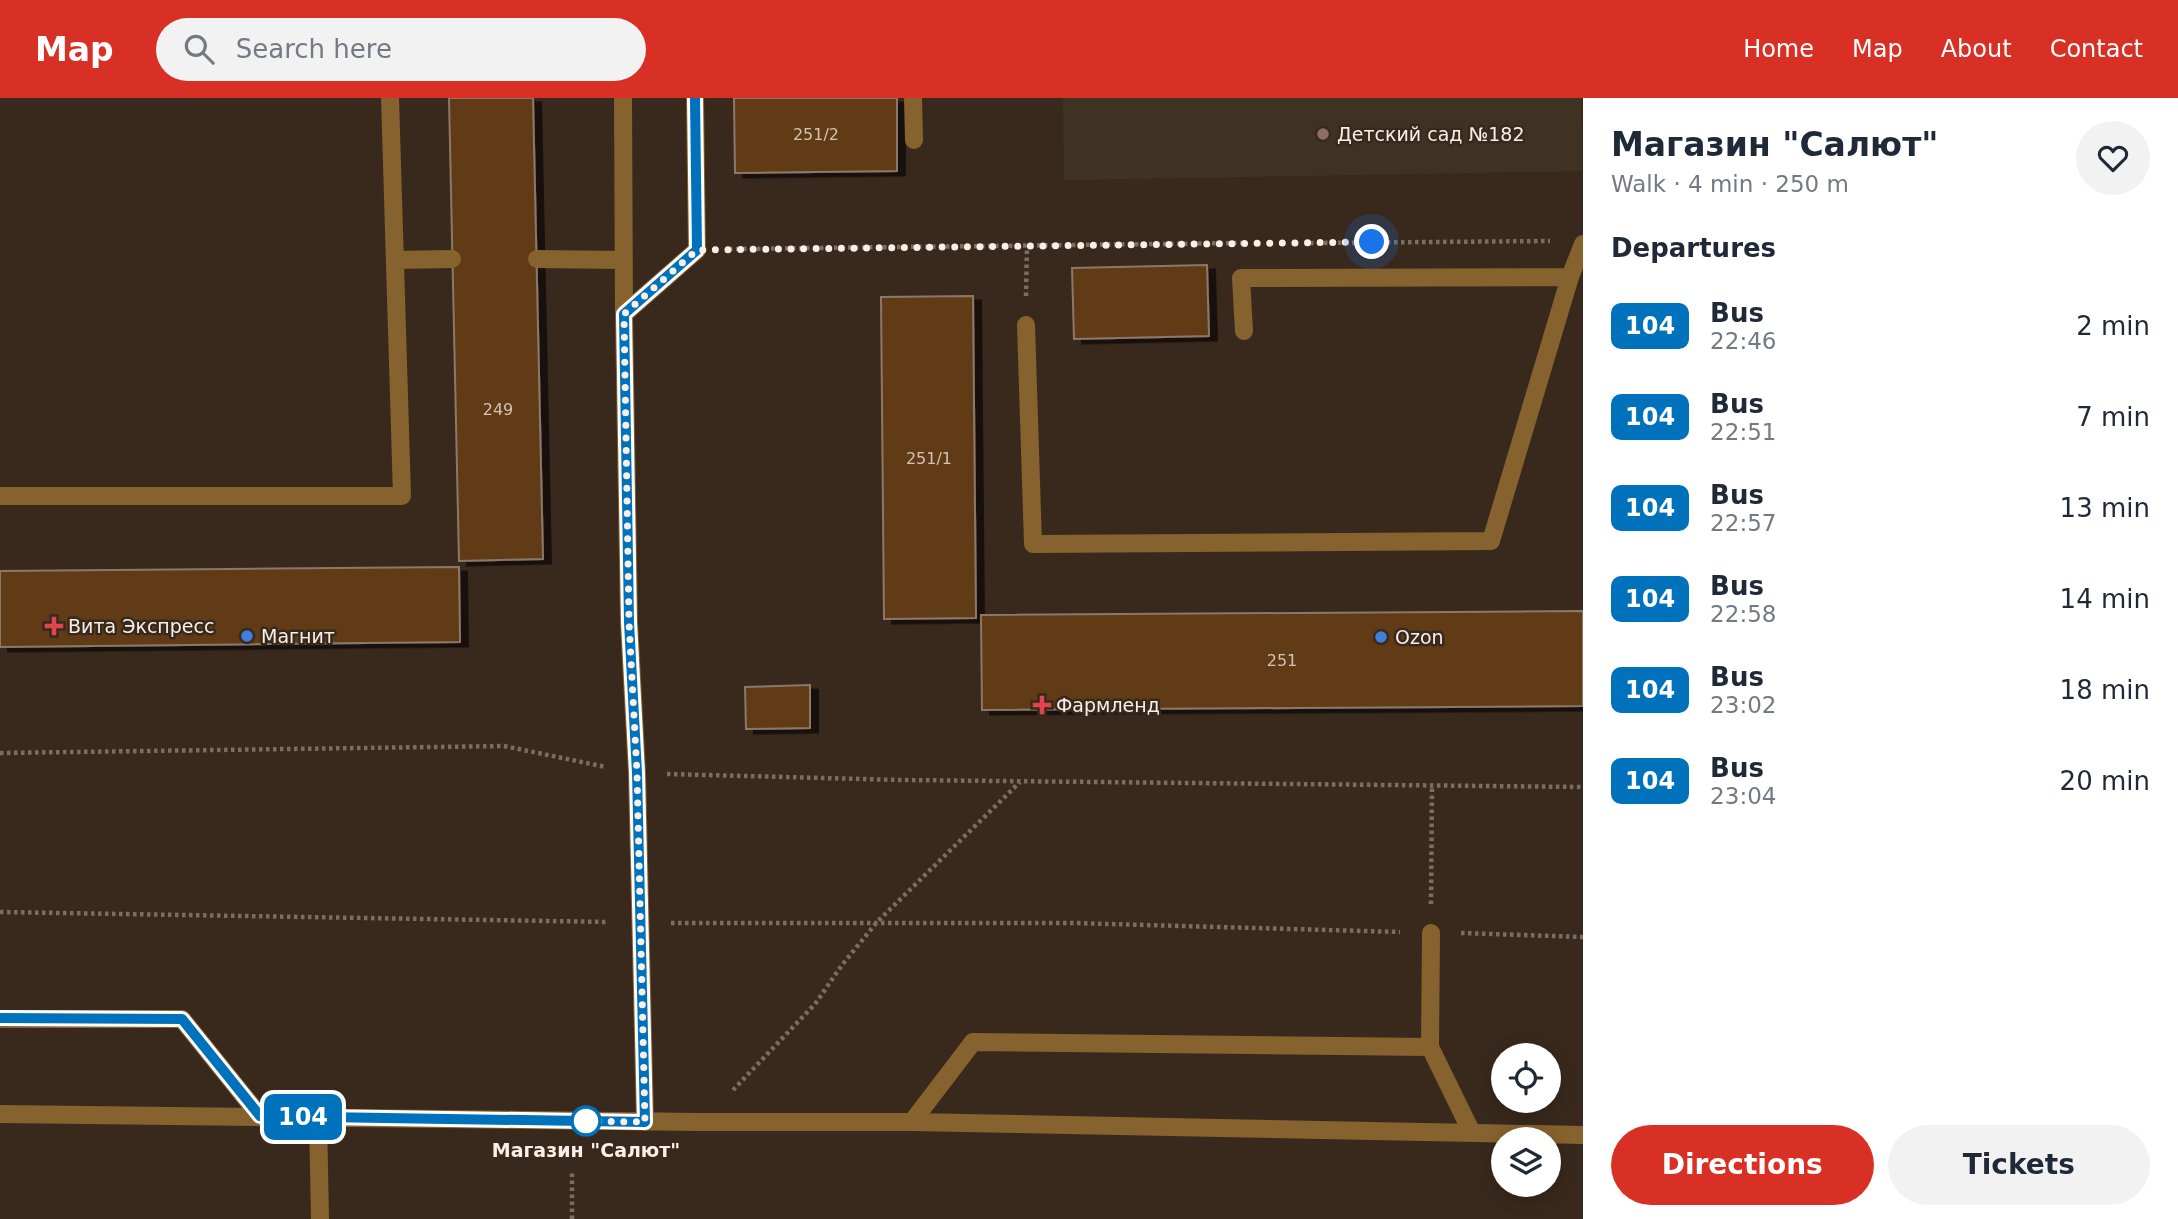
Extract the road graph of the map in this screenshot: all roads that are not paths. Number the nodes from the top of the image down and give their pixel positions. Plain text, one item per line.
1 (390, 98) edge
2 (623, 98) edge
3 (695, 98) edge
4 (912, 98) edge
5 (914, 140) dead end
6 (1583, 244) edge
7 (452, 259) dead end
8 (537, 259) dead end
9 (395, 260) junction
10 (623, 260) junction
11 (1570, 277) junction
12 (624, 314) junction
13 (1026, 325) road end
14 (1244, 331) dead end
15 (0, 496) edge
16 (1431, 933) road end
17 (0, 1018) edge
18 (1430, 1047) junction
19 (0, 1114) edge
20 (260, 1116) junction
21 (318, 1117) junction
22 (645, 1122) junction
23 (912, 1122) junction
24 (1472, 1131) junction
25 (1583, 1135) edge
26 (320, 1219) edge

1 - 9 street
2 - 10 street
3 - 12 street
4 - 5 street
6 - 11 street
7 - 9 street
8 - 10 street
9 - 15 street
10 - 12 street
11 - 13 street
11 - 14 street
12 - 22 street
16 - 18 street
17 - 20 street
18 - 23 street
18 - 24 street
19 - 20 street
20 - 21 street
21 - 22 street
21 - 26 street
22 - 23 street
23 - 24 street
24 - 25 street

